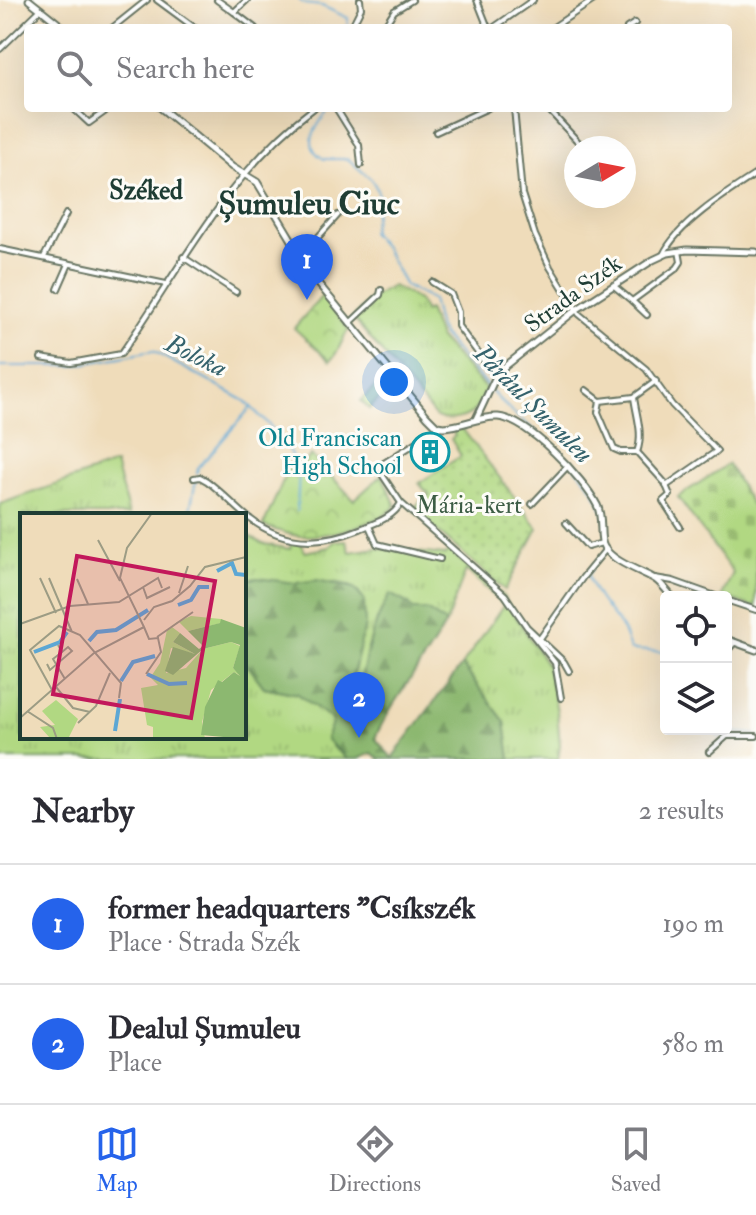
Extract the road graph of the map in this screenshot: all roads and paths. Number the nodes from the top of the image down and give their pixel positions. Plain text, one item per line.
1 (29, 0) edge
2 (147, 0) edge
3 (157, 0) edge
4 (217, 0) edge
5 (247, 0) edge
6 (360, 0) edge
7 (412, 0) edge
8 (477, 0) edge
9 (533, 0) edge
10 (594, 0) edge
11 (41, 9) junction
12 (234, 12) junction
13 (26, 24) edge
14 (59, 24) edge
15 (117, 24) edge
16 (190, 24) edge
17 (250, 24) edge
18 (353, 24) edge
19 (386, 24) edge
20 (488, 24) edge
21 (496, 24) edge
22 (558, 24) edge
23 (24, 26) edge
24 (0, 49) edge
25 (76, 112) edge
26 (104, 112) edge
27 (166, 112) edge
28 (309, 112) edge
29 (338, 112) edge
30 (479, 112) edge
31 (514, 112) edge
32 (551, 112) edge
33 (436, 132) dead end
34 (573, 136) edge
35 (361, 165) dead end
36 (756, 174) edge
37 (244, 175) junction
38 (66, 214) dead end
39 (338, 215) dead end
40 (0, 249) edge
41 (679, 251) junction
42 (756, 252) edge
43 (663, 255) junction
44 (44, 257) junction
45 (183, 257) junction
46 (301, 257) junction
47 (69, 264) junction
48 (432, 282) dead end
49 (166, 284) junction
50 (614, 285) junction
51 (58, 289) dead end
52 (381, 290) dead end
53 (236, 292) dead end
54 (632, 301) junction
55 (576, 310) junction
56 (647, 315) dead end
57 (350, 323) junction
58 (41, 358) dead end
59 (495, 376) junction
60 (656, 381) junction
61 (586, 390) dead end
62 (634, 397) junction
63 (600, 401) junction
64 (475, 420) junction
65 (441, 427) junction
66 (637, 452) junction
67 (567, 467) junction
68 (194, 478) dead end
69 (666, 486) junction
70 (401, 503) junction
71 (532, 504) dead end
72 (245, 513) edge
73 (246, 514) edge
74 (566, 523) dead end
75 (369, 526) junction
76 (680, 527) dead end
77 (605, 548) junction
78 (440, 559) dead end
79 (652, 578) junction
80 (666, 591) edge
81 (701, 591) edge
82 (732, 602) edge
83 (756, 610) edge
84 (527, 627) junction
85 (541, 638) junction
86 (732, 641) edge
87 (735, 642) junction
88 (732, 645) edge
89 (756, 650) edge
90 (554, 658) junction
91 (569, 671) dead end
92 (561, 698) dead end
93 (756, 736) edge
94 (709, 752) dead end

1 - 11 street
2 - 15 street
3 - 16 street
4 - 12 street
5 - 12 street
6 - 18 street
7 - 19 street
8 - 20 street
9 - 21 street
10 - 22 street
11 - 13 street
11 - 14 street
12 - 17 street
23 - 24 street
25 - 26 street
27 - 37 street
28 - 37 street
29 - 35 street
30 - 33 street
31 - 55 street
32 - 34 street
36 - 43 street
37 - 45 street
37 - 46 street
38 - 44 street
39 - 46 street
40 - 44 street
41 - 42 street, Strada Szék
41 - 43 street, Strada Szék
41 - 54 street
43 - 50 street, Strada Szék
44 - 47 street
45 - 49 street
45 - 53 street
46 - 57 street
47 - 49 street
47 - 51 street
48 - 59 street
49 - 58 street
50 - 54 street
50 - 55 street, Strada Szék
52 - 57 street
54 - 56 street
55 - 59 street, Strada Szék
55 - 60 street
57 - 65 street
59 - 64 street, Strada Szék
60 - 62 street
60 - 69 street
61 - 63 street
62 - 63 street
62 - 66 street
63 - 66 street
64 - 65 street
64 - 67 street
65 - 70 street
66 - 69 street
67 - 71 street
67 - 77 street
68 - 72 street
69 - 76 street
70 - 75 street
70 - 84 street
73 - 75 street
74 - 77 street
75 - 78 street
77 - 79 street
77 - 85 street
79 - 80 street
79 - 81 street
82 - 83 street
84 - 85 street
84 - 90 street
85 - 90 street
86 - 87 street
87 - 88 street
87 - 89 street
90 - 91 street
90 - 92 street
93 - 94 street

